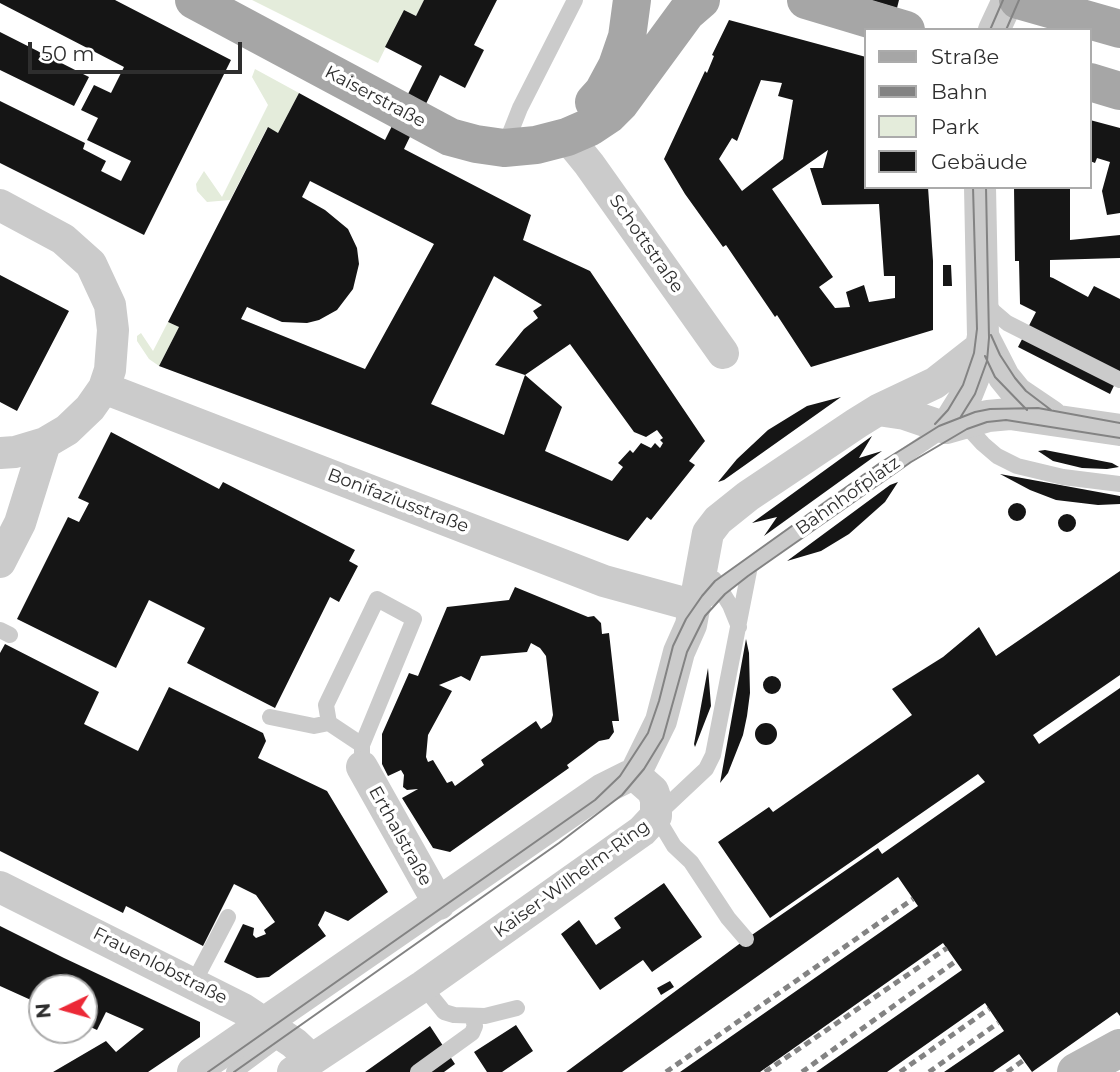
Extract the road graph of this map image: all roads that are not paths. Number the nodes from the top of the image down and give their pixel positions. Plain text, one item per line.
1 (194, 0) edge
2 (575, 0) edge
3 (632, 0) edge
4 (683, 0) edge
5 (701, 0) edge
6 (806, 0) edge
7 (1008, 0) edge
8 (1018, 0) edge
9 (899, 28) edge
10 (995, 28) edge
11 (1120, 29) edge
12 (662, 47) junction
13 (1092, 83) edge
14 (1120, 91) edge
15 (567, 137) junction
16 (504, 148) junction
17 (980, 189) edge
18 (0, 205) edge
19 (982, 283) junction
20 (982, 342) junction
21 (723, 353) dead end
22 (1120, 380) edge
23 (104, 388) junction
24 (878, 410) junction
25 (956, 420) junction
26 (1058, 420) junction
27 (1120, 429) edge
28 (45, 443) junction
29 (0, 453) edge
30 (1120, 484) edge
31 (0, 562) edge
32 (750, 566) junction
33 (708, 597) junction
34 (739, 630) junction
35 (270, 718) dead end
36 (329, 723) junction
37 (362, 756) junction
38 (634, 776) junction
39 (656, 816) junction
40 (0, 887) edge
41 (439, 904) junction
42 (228, 917) dead end
43 (746, 939) dead end
44 (194, 982) junction
45 (423, 986) junction
46 (517, 1007) dead end
47 (472, 1016) junction
48 (274, 1029) junction
49 (1120, 1048) edge
50 (302, 1066) edge
51 (193, 1072) edge
52 (234, 1072) edge
53 (418, 1072) edge
54 (1076, 1072) edge

1 - 16 main road, Kaiserstraße
2 - 16 lane
3 - 15 main road
4 - 12 street
5 - 12 main road, Kaiserstraße
6 - 9 main road
7 - 10 street
8 - 11 main road
12 - 15 main road, Kaiserstraße
13 - 14 main road
15 - 16 main road, Kaiserstraße
15 - 21 street, Schottstraße
17 - 19 street, Bahnhofplatz
18 - 23 street
19 - 20 street, Bahnhofplatz
19 - 22 lane
20 - 24 street
20 - 25 street, Bahnhofplatz
20 - 26 street, Bahnhofplatz
23 - 28 street
23 - 33 street, Bonifaziusstraße
24 - 25 street
24 - 33 street
25 - 26 street, Bahnhofplatz
25 - 30 lane
25 - 32 lane, Bahnhofplatz
26 - 27 street, Bahnhofplatz
28 - 29 street
28 - 31 street
32 - 33 lane, Bahnhofplatz
32 - 34 lane
33 - 34 lane
33 - 38 street
34 - 39 lane
35 - 36 lane
36 - 37 lane
36 - 37 lane
37 - 41 street, Erthalstraße
38 - 39 street, Kaiser-Wilhelm-Ring
38 - 41 street
39 - 43 lane
39 - 45 street, Kaiser-Wilhelm-Ring
40 - 44 street, Frauenlobstraße
41 - 48 street
42 - 44 lane
44 - 48 street, Frauenlobstraße
45 - 47 lane
45 - 50 street, Kaiser-Wilhelm-Ring
46 - 47 lane
47 - 53 lane
48 - 50 street, Frauenlobstraße
48 - 51 street
48 - 52 lane
49 - 54 street

